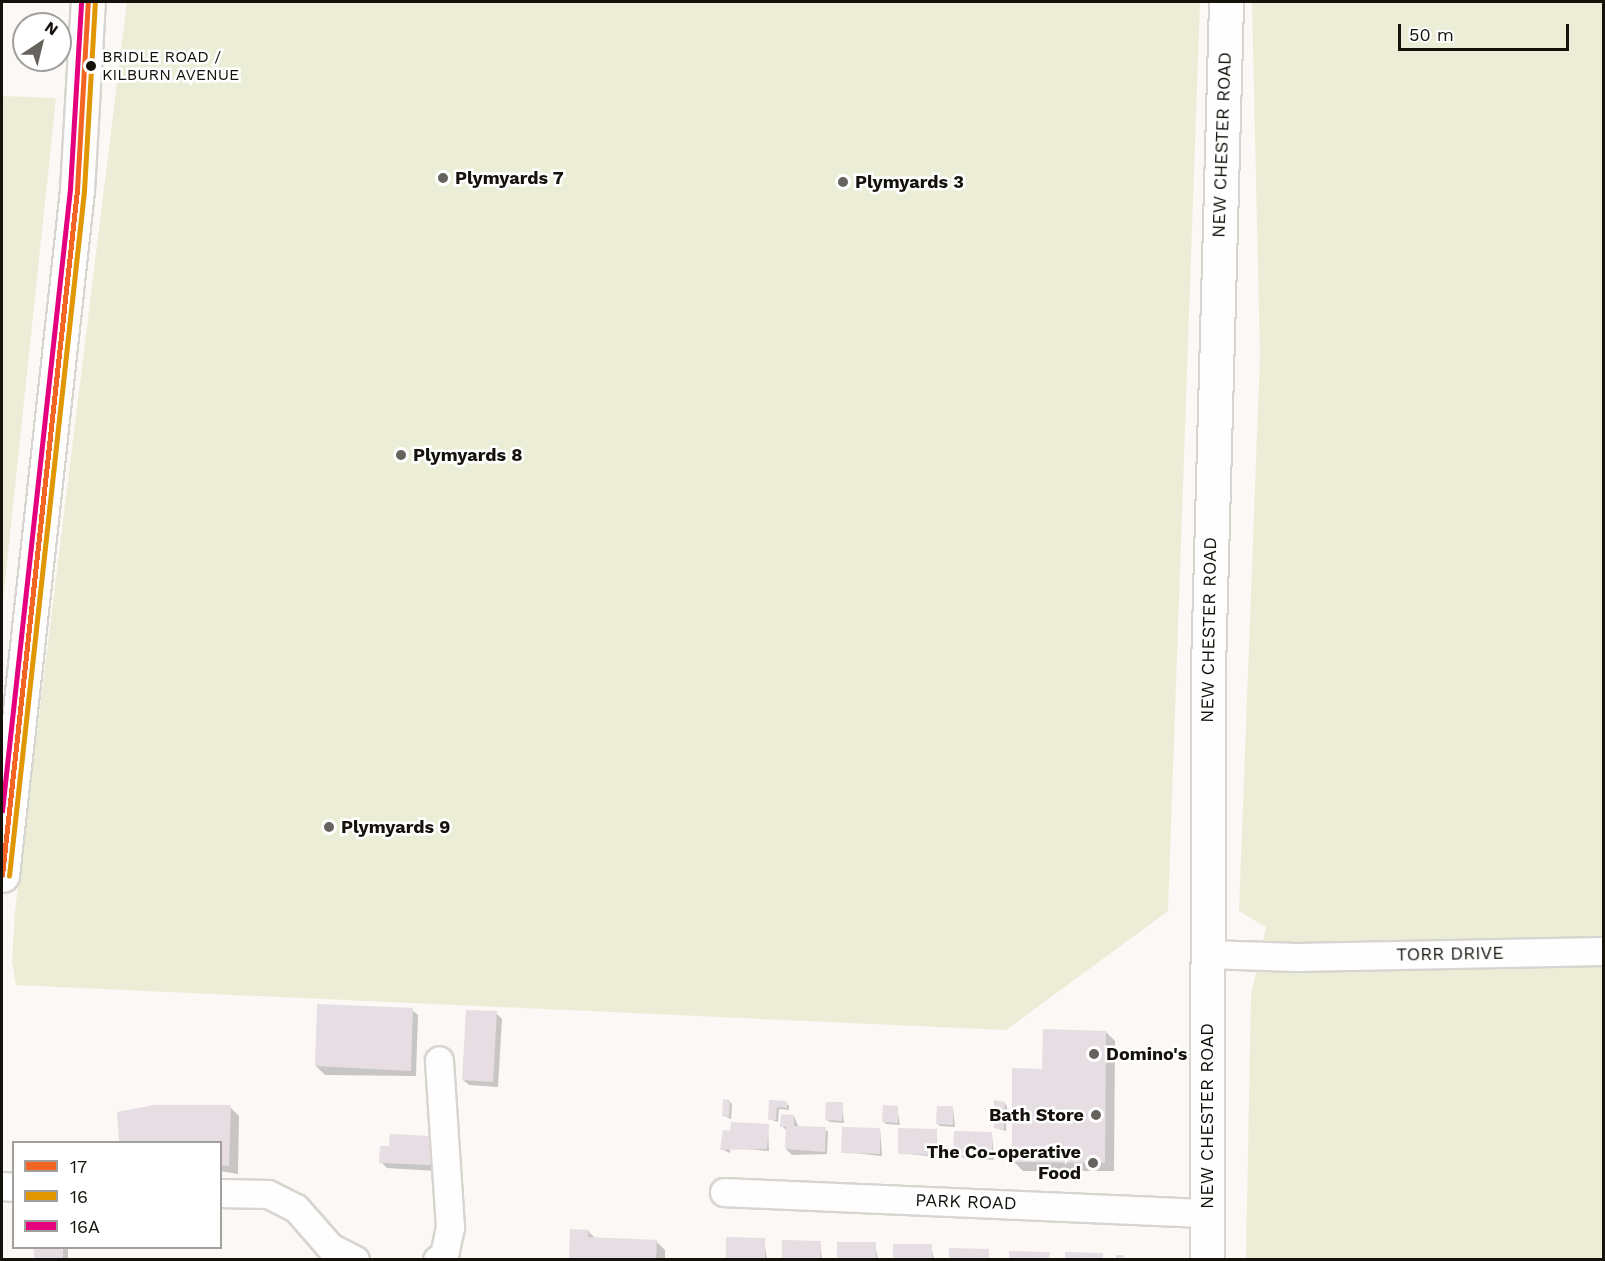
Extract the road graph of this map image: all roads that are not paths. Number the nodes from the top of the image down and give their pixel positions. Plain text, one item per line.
1 (88, 2) edge
2 (1226, 2) edge
3 (2, 875) edge
4 (1604, 951) edge
5 (1207, 954) junction
6 (439, 1060) dead end
7 (724, 1192) dead end
8 (222, 1193) edge
9 (1207, 1213) junction
10 (355, 1260) edge
11 (437, 1260) edge
12 (1207, 1260) edge

1 - 3 main road
2 - 5 main road, NEW CHESTER ROAD
4 - 5 street, TORR DRIVE
5 - 9 main road, NEW CHESTER ROAD
6 - 11 street
7 - 9 street, PARK ROAD
8 - 10 street
9 - 12 main road, NEW CHESTER ROAD

